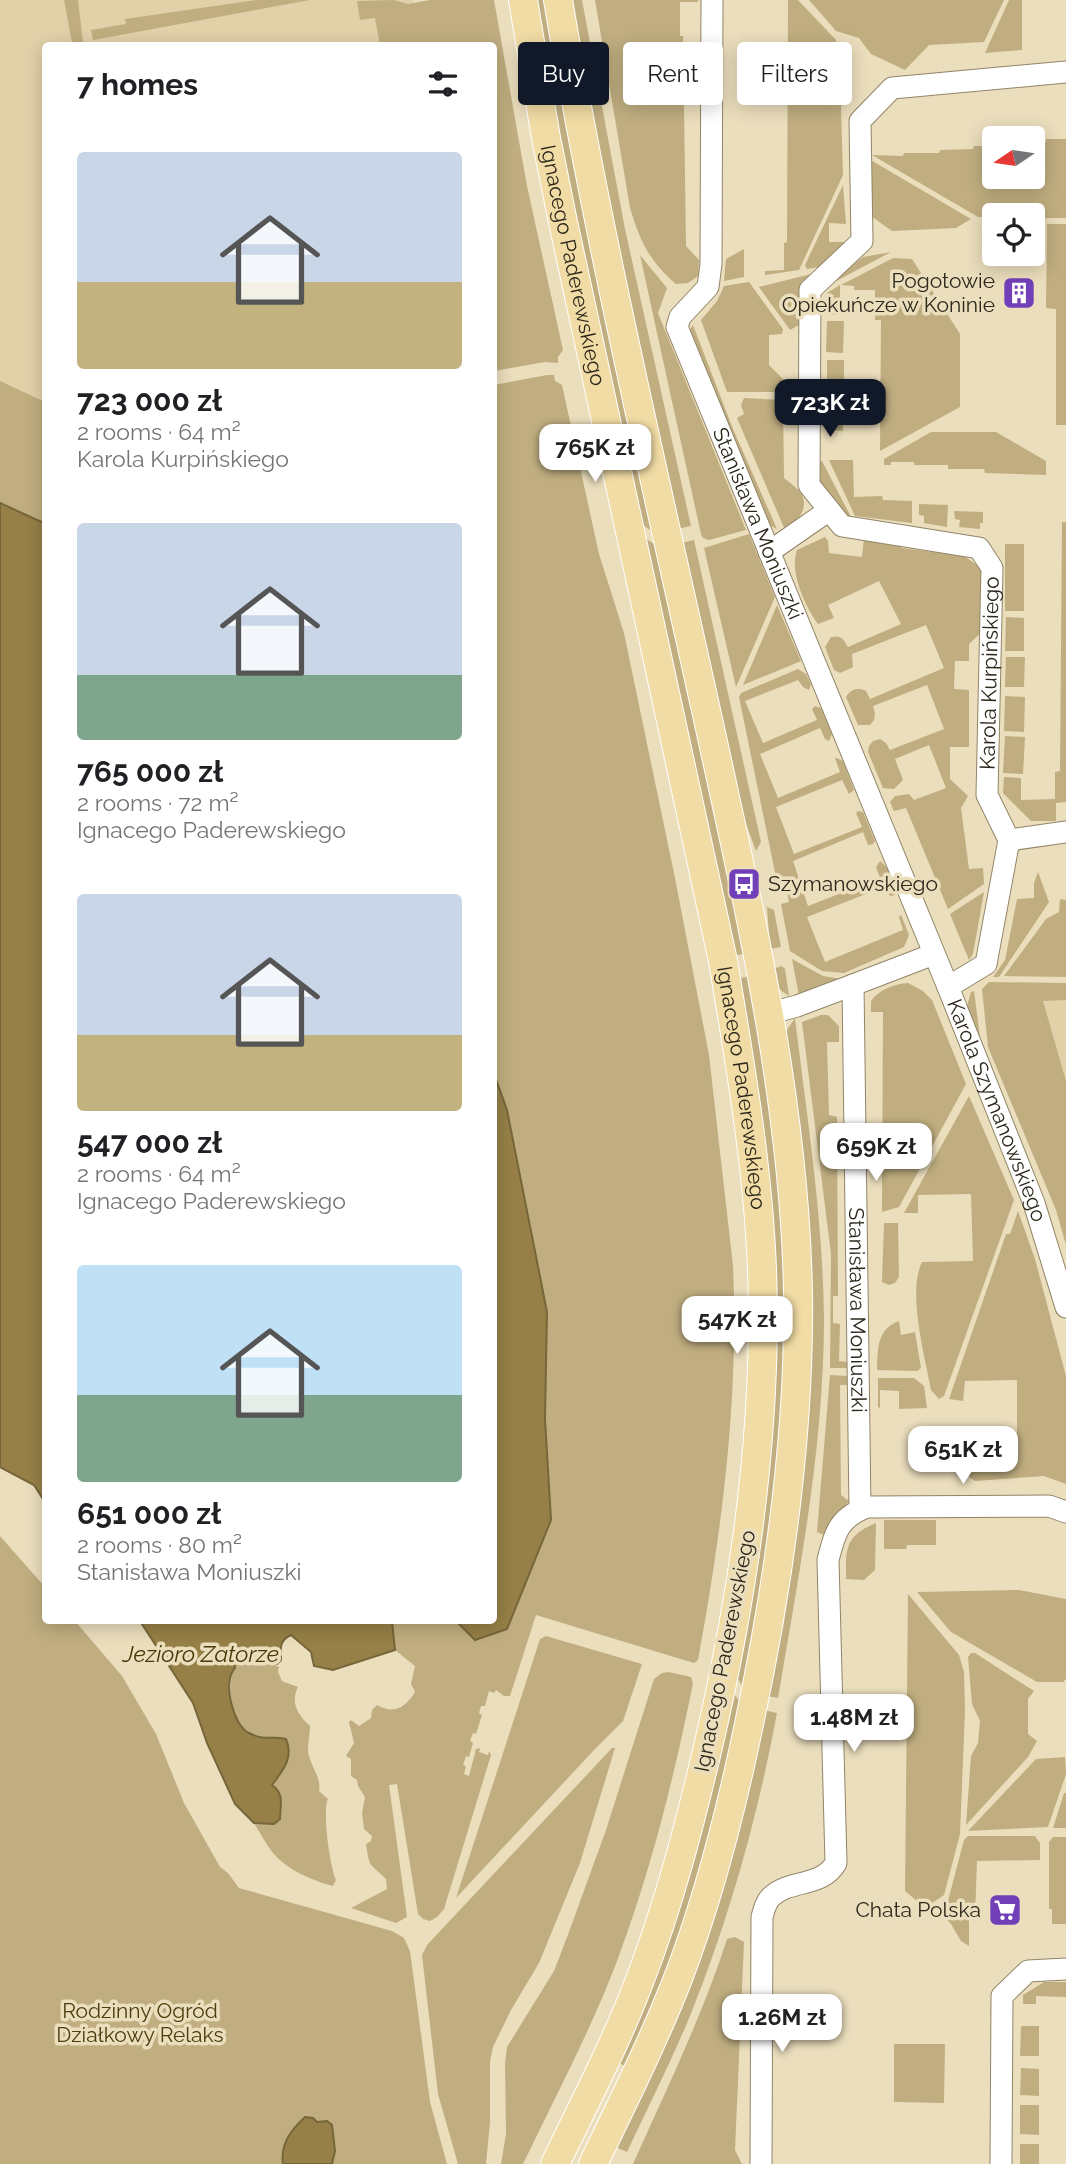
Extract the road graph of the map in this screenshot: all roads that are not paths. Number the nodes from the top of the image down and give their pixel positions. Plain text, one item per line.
1 (523, 0) edge
2 (558, 0) edge
3 (712, 0) edge
4 (1066, 72) edge
5 (828, 511) junction
6 (769, 552) junction
7 (1066, 832) edge
8 (1009, 840) junction
9 (933, 954) junction
10 (853, 985) junction
11 (948, 987) junction
12 (767, 1014) junction
13 (1066, 1307) edge
14 (860, 1510) junction
15 (1066, 1512) edge
16 (1066, 1969) edge
17 (555, 2164) edge
18 (593, 2164) edge
19 (761, 2164) edge
20 (1001, 2164) edge

1 - 17 main road, Ignacego Paderewskiego
2 - 12 main road, Ignacego Paderewskiego
3 - 6 street, Stanisława Moniuszki
4 - 5 street, Karola Kurpińskiego
5 - 6 street
5 - 8 street, Karola Kurpińskiego
6 - 9 street, Stanisława Moniuszki
7 - 8 street
8 - 11 street
9 - 10 street
9 - 11 street, Karola Szymanowskiego
10 - 12 street
10 - 14 street, Stanisława Moniuszki
11 - 13 street, Karola Szymanowskiego
12 - 18 main road, Ignacego Paderewskiego
14 - 15 street
14 - 19 street
16 - 20 street

